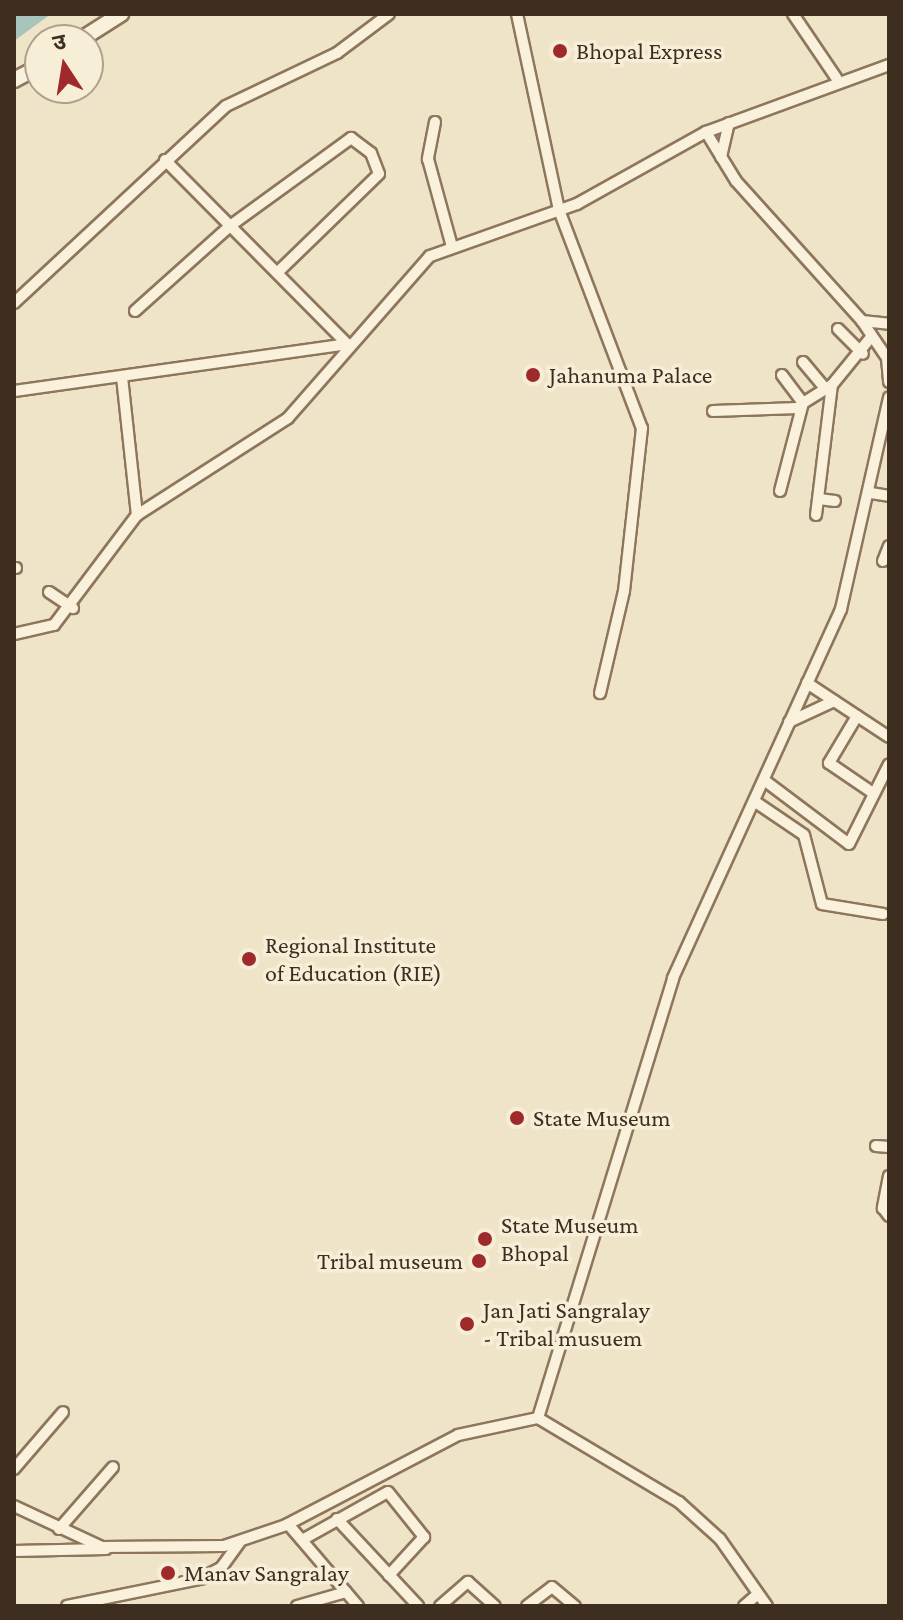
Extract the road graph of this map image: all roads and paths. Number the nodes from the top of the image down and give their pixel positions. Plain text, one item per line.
1 (121, 14) edge
2 (389, 14) edge
3 (517, 14) edge
4 (793, 14) edge
5 (104, 25) edge
6 (889, 65) edge
7 (837, 79) junction
8 (435, 122) dead end
9 (729, 123) junction
10 (706, 132) junction
11 (721, 157) junction
12 (165, 160) junction
13 (559, 210) junction
14 (230, 226) junction
15 (451, 243) junction
16 (277, 273) junction
17 (14, 303) edge
18 (135, 311) dead end
19 (862, 321) junction
20 (889, 324) edge
21 (838, 329) dead end
22 (872, 336) junction
23 (347, 344) junction
24 (863, 354) junction
25 (803, 362) dead end
26 (782, 375) dead end
27 (122, 377) junction
28 (889, 382) edge
29 (828, 386) junction
30 (14, 391) edge
31 (889, 397) edge
32 (803, 403) junction
33 (713, 411) dead end
34 (780, 491) dead end
35 (871, 493) junction
36 (889, 496) edge
37 (819, 499) junction
38 (835, 501) dead end
39 (137, 515) junction
40 (816, 515) dead end
41 (889, 546) edge
42 (883, 561) dead end
43 (49, 592) dead end
44 (73, 608) junction
45 (14, 634) edge
46 (807, 683) junction
47 (600, 693) dead end
48 (834, 701) junction
49 (857, 716) junction
50 (789, 723) junction
51 (889, 737) edge
52 (889, 764) edge
53 (764, 780) junction
54 (873, 793) junction
55 (754, 801) junction
56 (883, 914) dead end
57 (876, 1146) dead end
58 (889, 1147) edge
59 (889, 1176) edge
60 (889, 1216) edge
61 (63, 1412) dead end
62 (538, 1418) junction
63 (113, 1467) dead end
64 (14, 1469) edge
65 (14, 1506) edge
66 (337, 1519) junction
67 (288, 1524) junction
68 (59, 1529) junction
69 (302, 1540) junction
70 (239, 1543) junction
71 (112, 1548) junction
72 (14, 1551) edge
73 (389, 1575) junction
74 (346, 1592) junction
75 (758, 1594) junction
76 (67, 1606) edge
77 (297, 1606) edge
78 (358, 1606) edge
79 (418, 1606) edge
80 (440, 1606) edge
81 (495, 1606) edge
82 (527, 1606) edge
83 (575, 1606) edge
84 (744, 1606) edge
85 (767, 1606) edge

1 - 5 street
2 - 12 street
3 - 13 street
4 - 7 street
6 - 7 street
7 - 9 street
8 - 15 street
9 - 10 street
9 - 11 street
10 - 11 street
10 - 13 street
11 - 19 street
12 - 14 street
12 - 17 street
13 - 15 street
13 - 47 street
14 - 16 street
14 - 16 street
14 - 18 street
15 - 23 street
16 - 23 street
19 - 20 street
19 - 22 street
21 - 24 street
22 - 24 street
22 - 28 street
23 - 27 street
23 - 39 street
24 - 29 street
25 - 29 street
26 - 32 street
27 - 30 street
27 - 39 street
29 - 32 street
29 - 37 street
31 - 35 street
32 - 33 street
32 - 34 street
35 - 36 street
35 - 46 street
37 - 38 street
37 - 40 street
39 - 44 street
41 - 42 street
43 - 44 street
44 - 45 street
46 - 48 street
46 - 50 street
48 - 49 street
48 - 50 street
49 - 51 street
49 - 54 street
50 - 53 street
52 - 54 street
53 - 54 street
53 - 55 street
55 - 56 street
55 - 62 street
57 - 58 street
59 - 60 street
61 - 64 street
62 - 67 street
62 - 75 street
63 - 68 street
65 - 68 street
66 - 69 street
66 - 73 street
66 - 73 street
67 - 69 street
67 - 70 street
68 - 71 street
69 - 74 street
70 - 71 street
70 - 76 street
71 - 72 street
73 - 79 street
74 - 77 street
74 - 78 street
75 - 84 street
75 - 85 street
80 - 81 street
82 - 83 street

